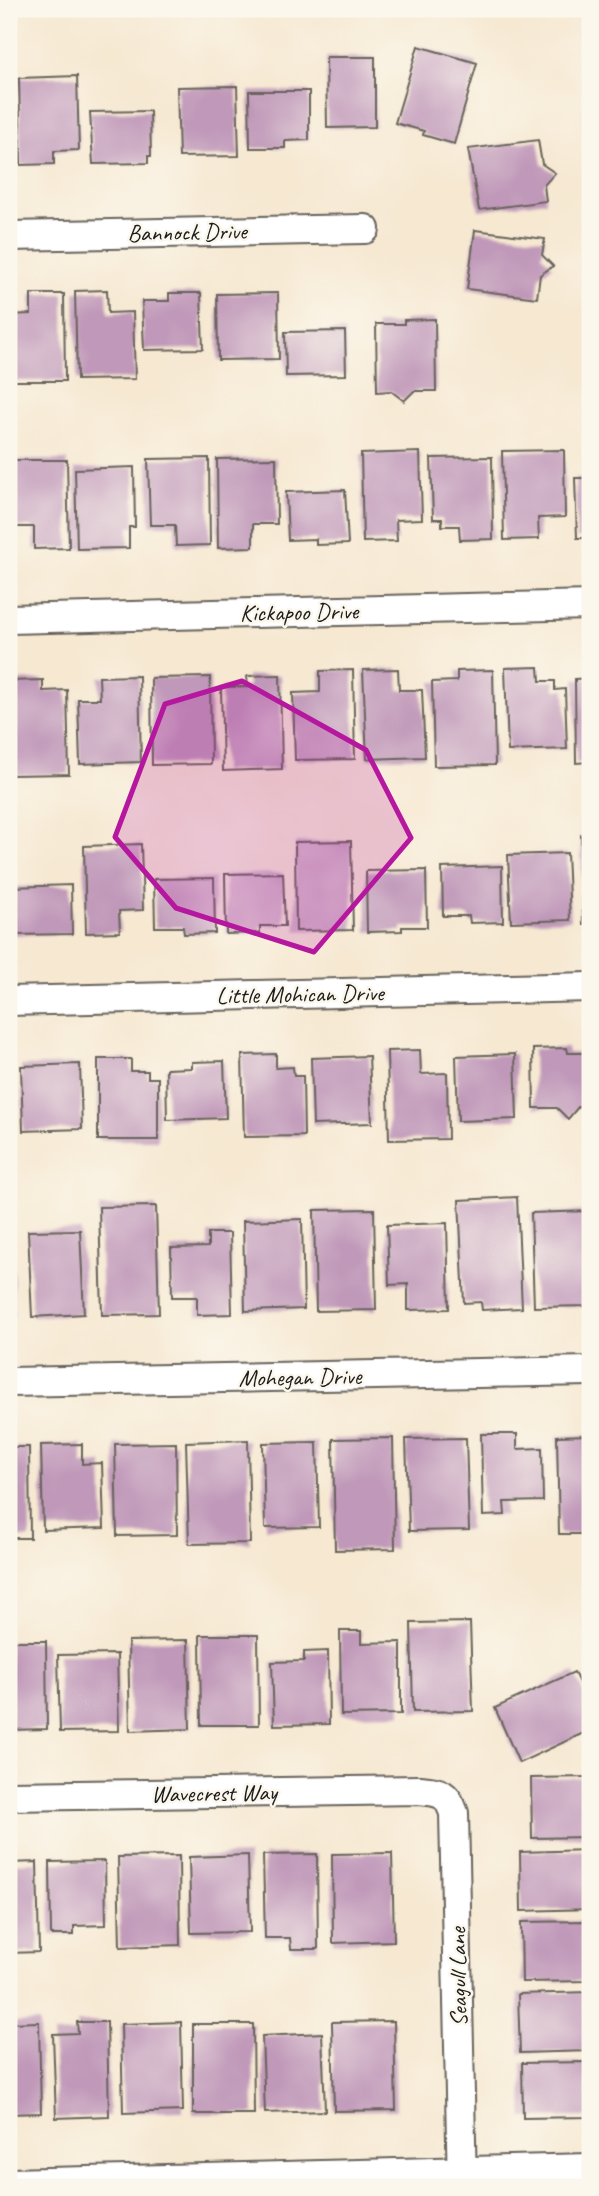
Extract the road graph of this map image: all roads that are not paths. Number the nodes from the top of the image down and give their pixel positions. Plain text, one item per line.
1 (365, 229) dead end
2 (9, 236) edge
3 (590, 605) edge
4 (9, 619) edge
5 (590, 987) edge
6 (9, 1001) edge
7 (590, 1371) edge
8 (9, 1382) edge
9 (420, 1790) joint
10 (9, 1796) edge
11 (590, 2168) edge
12 (461, 2180) edge
13 (9, 2183) edge
14 (78, 2184) edge

1 - 2 street, Bannock Drive
3 - 4 street, Kickapoo Drive
5 - 6 street, Little Mohican Drive
7 - 8 street, Mohegan Drive
9 - 10 street, Wavecrest Way
9 - 12 street, Seagull Lane
11 - 12 street
12 - 14 street
13 - 14 street

